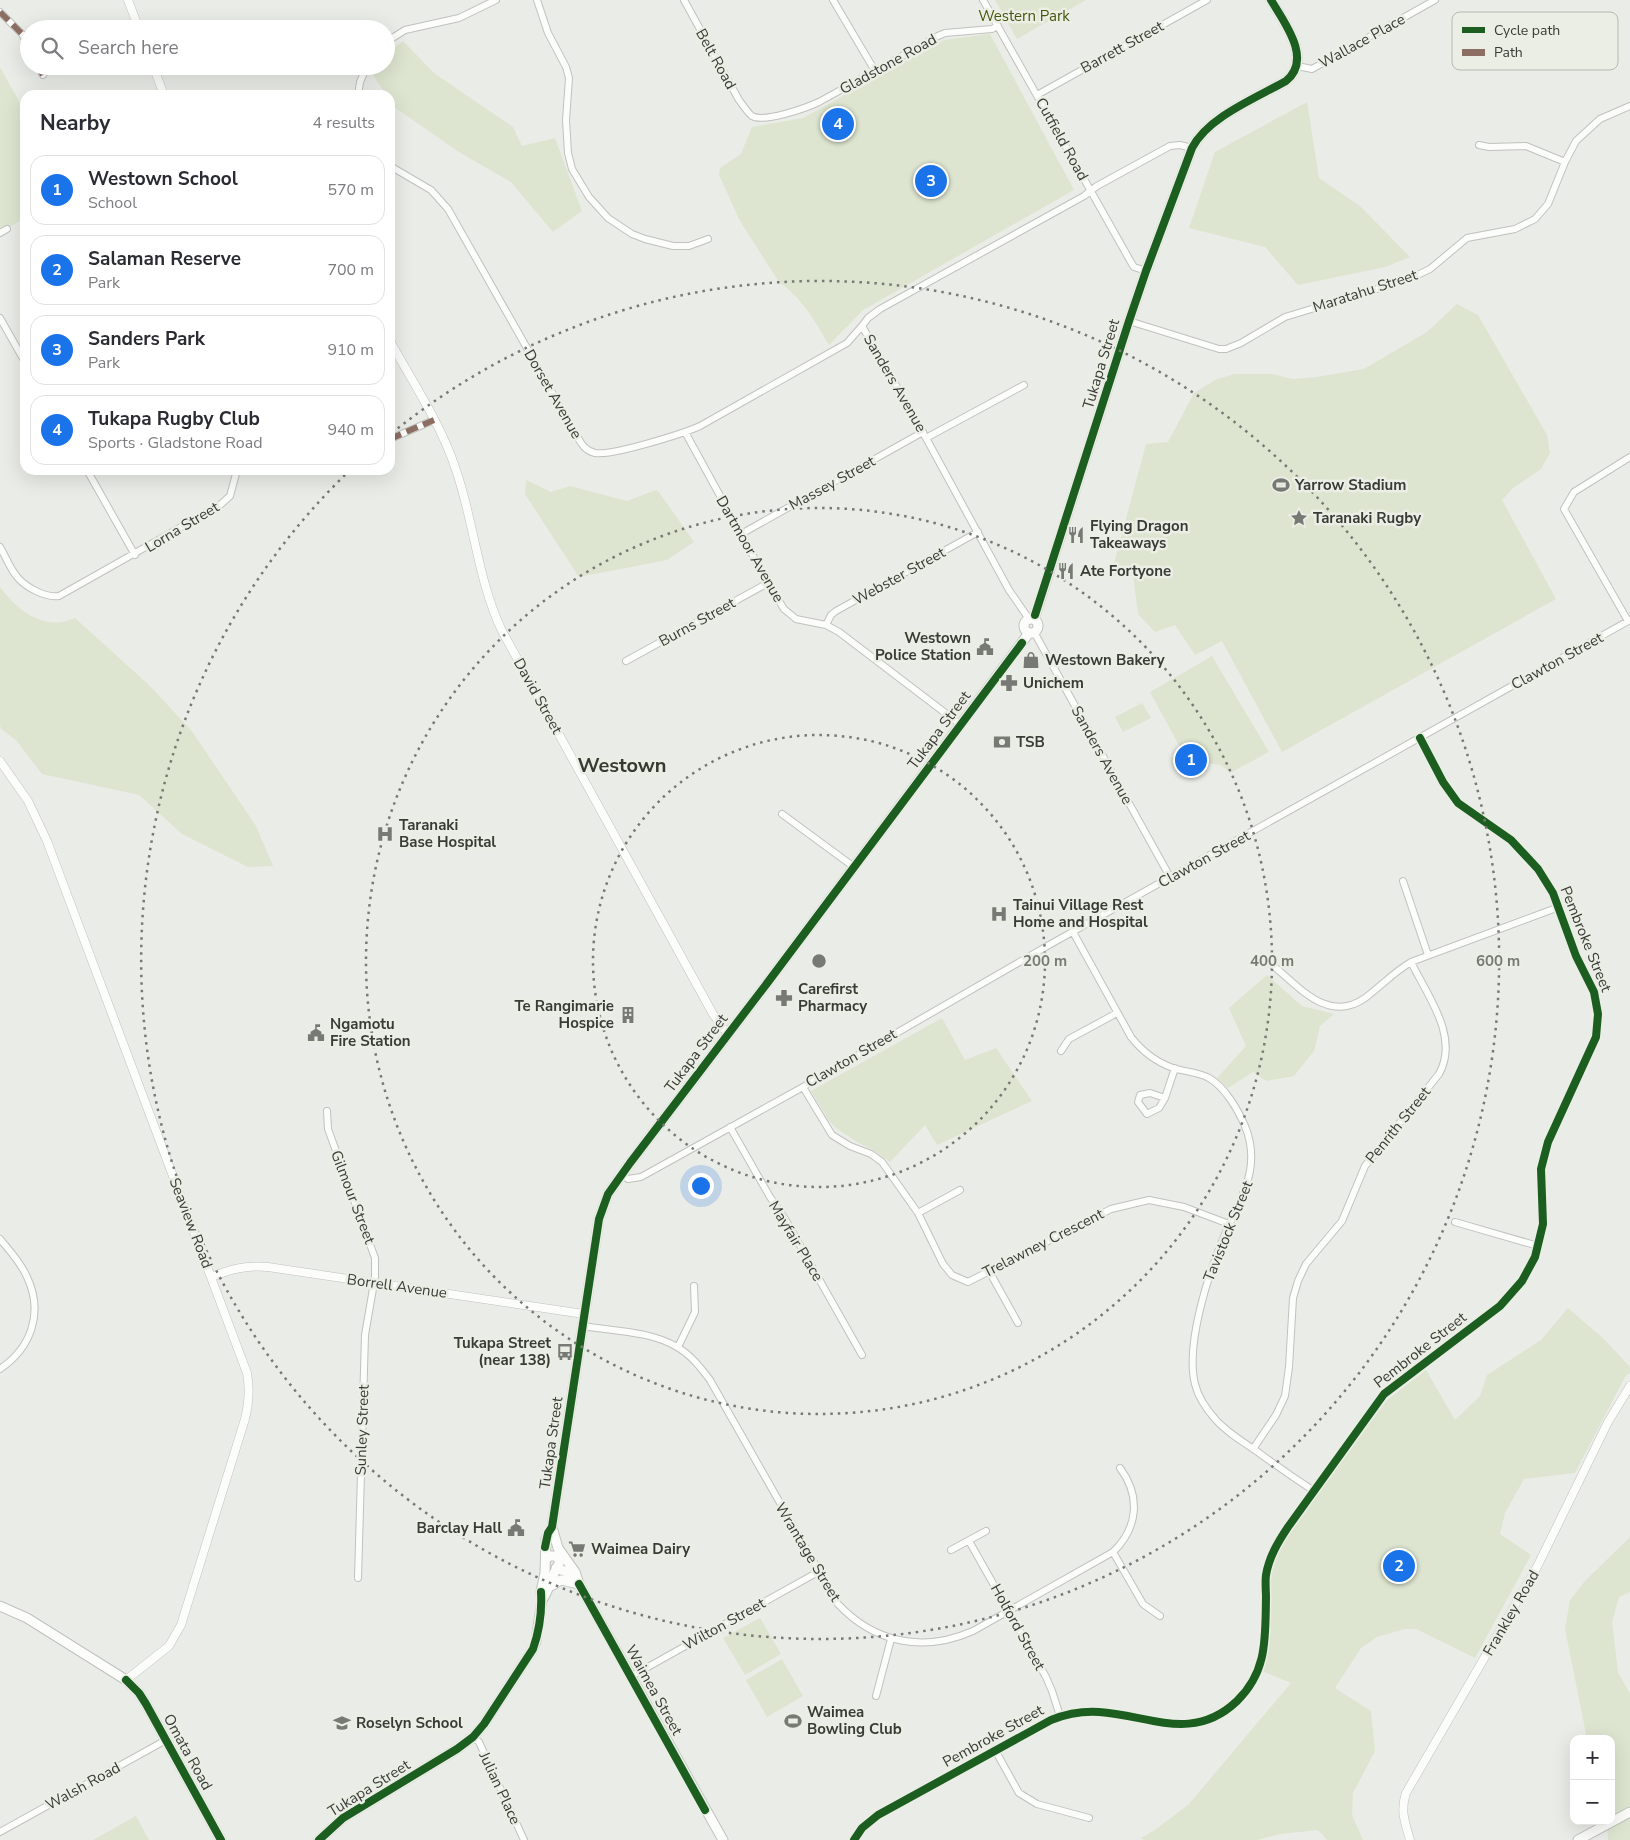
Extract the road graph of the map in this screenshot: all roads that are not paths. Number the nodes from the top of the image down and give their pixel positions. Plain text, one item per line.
1 (128, 0) edge
2 (496, 0) edge
3 (537, 0) edge
4 (684, 0) edge
5 (833, 0) edge
6 (983, 0) edge
7 (1207, 0) edge
8 (1271, 0) edge
9 (1435, 0) edge
10 (0, 12) edge
11 (136, 20) edge
12 (998, 26) junction
13 (20, 32) edge
14 (395, 36) edge
15 (1297, 66) junction
16 (874, 72) junction
17 (156, 75) edge
18 (363, 75) edge
19 (162, 90) edge
20 (359, 90) edge
21 (1037, 95) junction
22 (1630, 106) edge
23 (752, 116) joint
24 (1479, 145) dead end
25 (1192, 148) junction
26 (1565, 162) junction
27 (395, 169) edge
28 (1091, 191) junction
29 (8, 229) dead end
30 (0, 234) edge
31 (708, 240) dead end
32 (1146, 271) junction
33 (0, 318) edge
34 (1129, 321) junction
35 (862, 326) junction
36 (395, 350) edge
37 (20, 353) edge
38 (1024, 386) dead end
39 (434, 420) junction
40 (685, 432) junction
41 (925, 435) junction
42 (395, 436) edge
43 (1630, 457) edge
44 (89, 475) edge
45 (235, 475) edge
46 (978, 532) junction
47 (741, 534) junction
48 (0, 547) edge
49 (135, 555) junction
50 (768, 583) junction
51 (1032, 619) junction
52 (1629, 621) edge
53 (826, 625) junction
54 (1031, 633) junction
55 (626, 661) dead end
56 (960, 725) junction
57 (1420, 738) junction
58 (0, 761) edge
59 (782, 814) dead end
60 (854, 867) junction
61 (1170, 877) junction
62 (1403, 881) dead end
63 (1559, 907) junction
64 (1073, 932) junction
65 (1428, 955) junction
66 (1262, 957) dead end
67 (1411, 962) junction
68 (1118, 1013) junction
69 (728, 1033) junction
70 (1061, 1051) dead end
71 (1175, 1068) junction
72 (803, 1086) junction
73 (1165, 1098) dead end
74 (327, 1111) dead end
75 (730, 1127) junction
76 (621, 1174) junction
77 (960, 1190) dead end
78 (918, 1213) junction
79 (1455, 1222) dead end
80 (1229, 1224) junction
81 (0, 1239) edge
82 (1538, 1246) junction
83 (990, 1271) junction
84 (211, 1276) junction
85 (374, 1283) junction
86 (694, 1286) dead end
87 (584, 1314) junction
88 (1018, 1323) dead end
89 (582, 1326) junction
90 (678, 1347) junction
91 (862, 1355) dead end
92 (0, 1369) edge
93 (1630, 1386) edge
94 (1253, 1449) junction
95 (1120, 1468) dead end
96 (1314, 1491) junction
97 (552, 1526) junction
98 (986, 1531) dead end
99 (969, 1541) junction
100 (951, 1550) dead end
101 (1113, 1552) junction
102 (559, 1561) junction
103 (546, 1562) junction
104 (818, 1572) junction
105 (358, 1578) dead end
106 (578, 1584) junction
107 (549, 1587) junction
108 (542, 1600) junction
109 (0, 1606) edge
110 (1008, 1611) junction
111 (1160, 1616) dead end
112 (891, 1639) junction
113 (630, 1677) junction
114 (126, 1680) junction
115 (876, 1696) dead end
116 (1060, 1716) junction
117 (473, 1737) junction
118 (166, 1740) junction
119 (995, 1750) junction
120 (1630, 1812) edge
121 (1089, 1818) dead end
122 (0, 1832) edge
123 (221, 1840) edge
124 (319, 1840) edge
125 (524, 1840) edge
126 (723, 1840) edge
127 (854, 1840) edge
128 (1410, 1840) edge
129 (1578, 1840) edge

1 - 11 street
2 - 14 street
3 - 31 street
4 - 23 street, Belt Road
5 - 16 street
6 - 12 street, Cutfield Road
7 - 21 street, Barrett Street
8 - 15 main road
9 - 15 street, Wallace Place
10 - 13 street
12 - 16 street, Gladstone Road
12 - 21 street, Cutfield Road
15 - 25 main road, Wallace Place
16 - 23 street, Gladstone Road
17 - 19 street
18 - 20 street
21 - 28 street, Cutfield Road
22 - 26 street, Maratahu Street
24 - 26 street
25 - 28 street
25 - 32 main road, Tukapa Street
26 - 34 street, Maratahu Street
27 - 40 street, Dorset Avenue
28 - 32 street, Cutfield Road
28 - 35 street, Sanders Avenue
29 - 30 street
32 - 34 main road, Tukapa Street
33 - 37 street
34 - 51 main road, Tukapa Street
35 - 40 street, Dorset Avenue
35 - 41 street, Sanders Avenue
36 - 39 street, David Street
38 - 41 street, Massey Street
39 - 42 street
39 - 69 street, David Street
40 - 47 street, Dartmoor Avenue
41 - 46 street, Sanders Avenue
41 - 47 street, Massey Street
43 - 52 street
44 - 49 street
45 - 49 street, Lorna Street
46 - 51 street, Sanders Avenue
46 - 53 street, Webster Street
47 - 50 street, Dartmoor Avenue
48 - 49 street, Lorna Street
50 - 53 street, Dartmoor Avenue
50 - 55 street, Burns Street
51 - 54 main road, Tukapa Street
52 - 57 street, Clawton Street
53 - 56 street, Dartmoor Avenue
54 - 56 main road, Tukapa Street
54 - 61 street, Sanders Avenue
56 - 60 main road, Tukapa Street
57 - 61 street, Clawton Street
57 - 63 street, Pembroke Street
58 - 84 street, Seaview Road
59 - 60 street
60 - 69 main road, Tukapa Street
61 - 64 street, Clawton Street
62 - 65 street
63 - 65 street
63 - 82 street, Pembroke Street
64 - 68 street, Tavistock Street
64 - 72 street, Clawton Street
65 - 67 street
66 - 67 street
67 - 94 street, Penrith Street
68 - 70 street
68 - 71 street, Tavistock Street
69 - 76 main road, Tukapa Street
71 - 73 street
71 - 80 street, Tavistock Street
72 - 75 street, Clawton Street
72 - 78 street, Trelawney Crescent
74 - 85 street, Gilmour Street
75 - 76 street, Clawton Street
75 - 91 street, Mayfair Place
76 - 87 main road, Tukapa Street
77 - 78 street
78 - 83 street, Trelawney Crescent
79 - 82 street
80 - 83 street, Trelawney Crescent
80 - 94 street, Tavistock Street
81 - 92 street
82 - 96 street, Pembroke Street
83 - 88 street
84 - 85 street, Borrell Avenue
84 - 114 street, Seaview Road
85 - 87 street, Borrell Avenue
85 - 105 street, Sunley Street
86 - 90 street
87 - 89 main road, Tukapa Street
89 - 90 street, Wrantage Street
89 - 97 main road, Tukapa Street
90 - 104 street, Wrantage Street
93 - 128 street, Frankley Road
94 - 96 street, Tavistock Street
95 - 101 street, Wrantage Street
96 - 116 street, Pembroke Street
97 - 102 main road, Waimea Street
97 - 103 main road, Tukapa Street
98 - 99 street
99 - 100 street
99 - 110 street, Holford Street
101 - 110 street, Wrantage Street
101 - 111 street
102 - 103 main road
102 - 106 main road, Waimea Street
102 - 106 main road, Waimea Street
102 - 107 main road, Tukapa Street
103 - 108 main road, Tukapa Street
104 - 112 street, Wrantage Street
104 - 113 street, Wilton Street
106 - 107 main road
106 - 113 main road, Waimea Street
107 - 108 main road, Tukapa Street
108 - 117 main road, Tukapa Street
109 - 114 main road, Omata Road
110 - 112 street, Wrantage Street
110 - 116 street, Holford Street
112 - 115 street
113 - 126 main road, Waimea Street
114 - 118 main road, Omata Road
116 - 119 street, Pembroke Street
117 - 124 main road, Tukapa Street
117 - 125 street, Julian Place
118 - 122 street, Walsh Road
118 - 123 main road, Omata Road
119 - 121 street
119 - 127 street, Pembroke Street
120 - 129 main road

